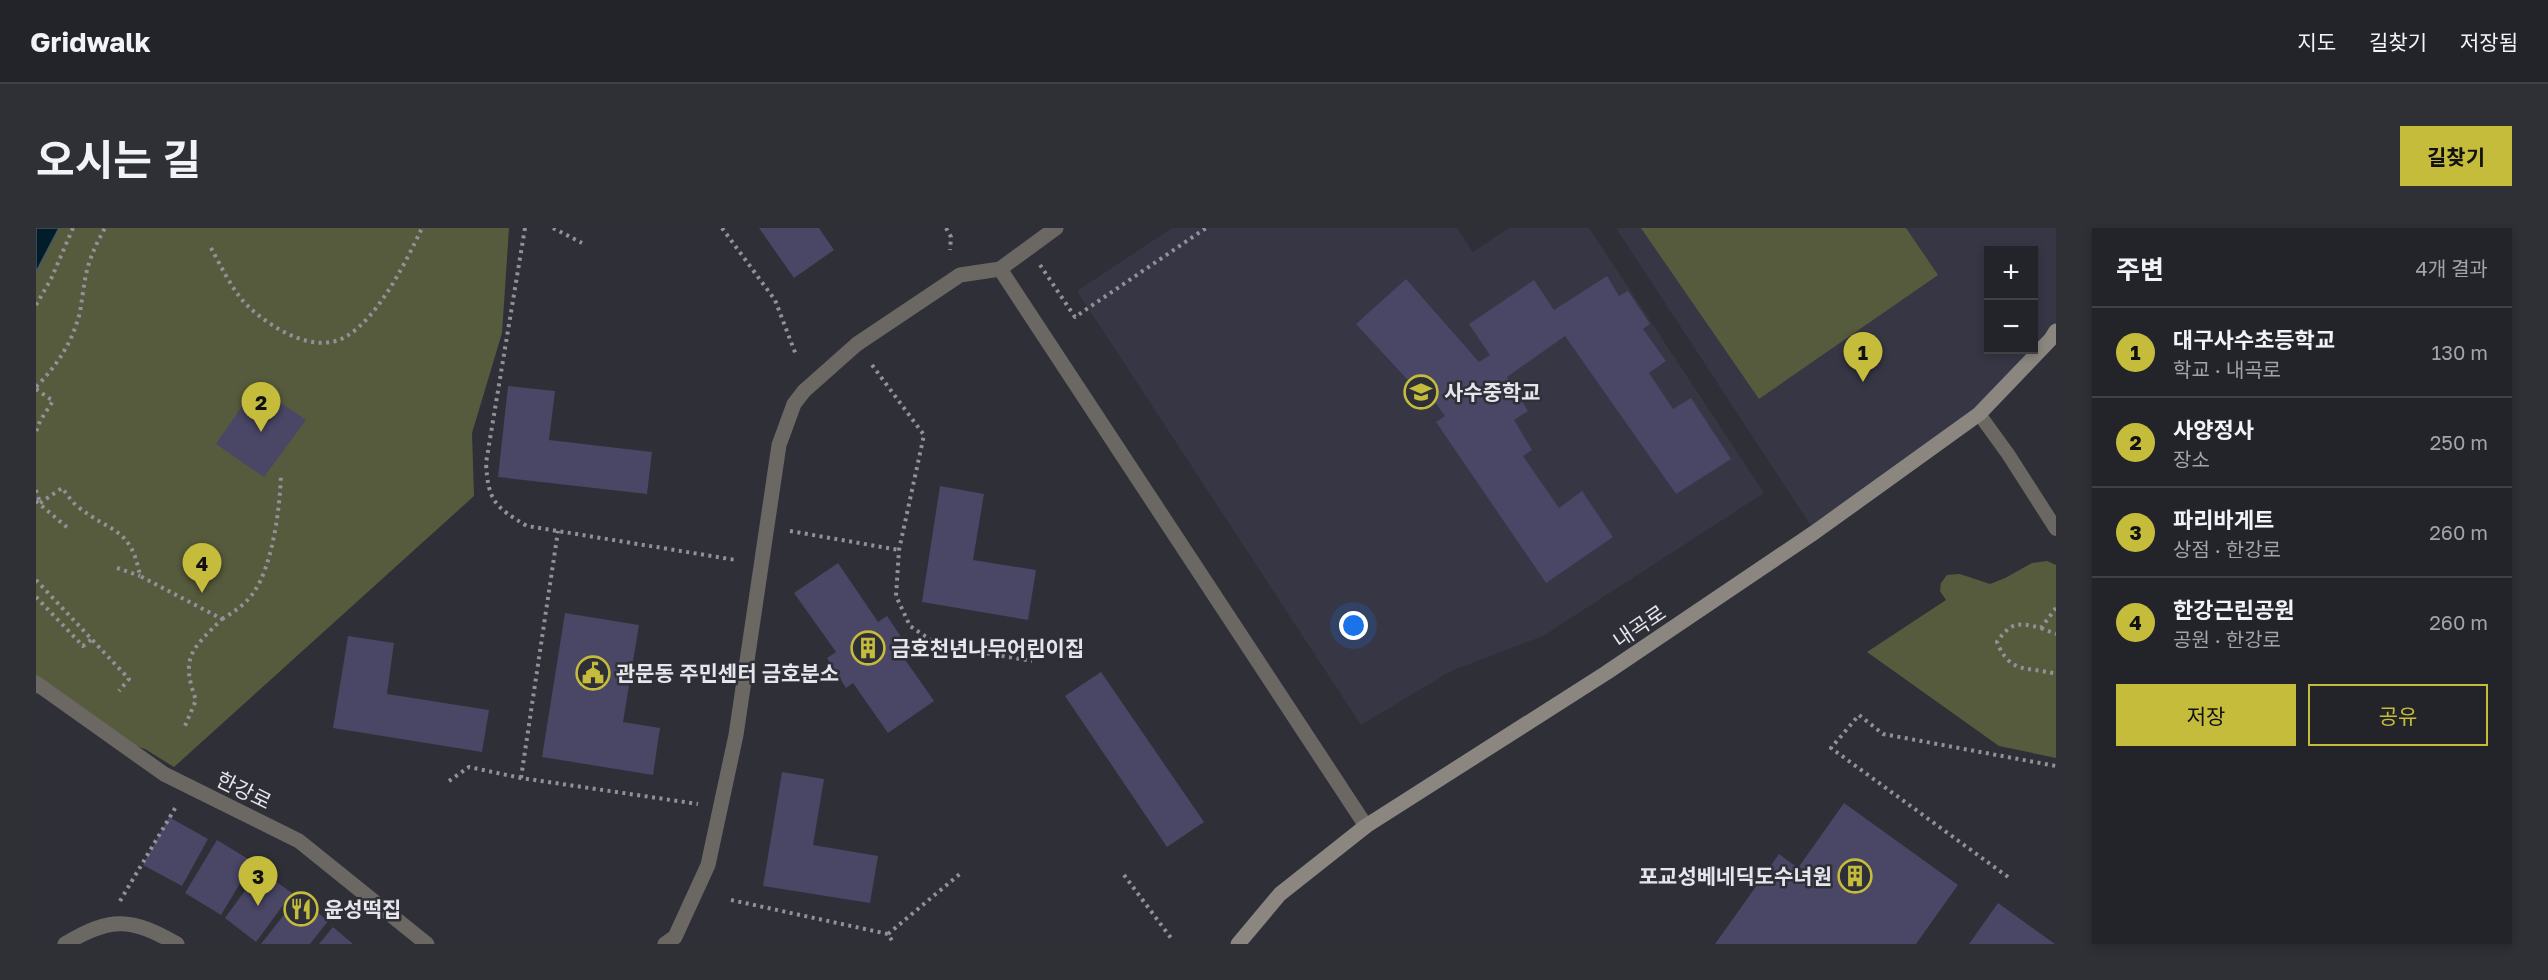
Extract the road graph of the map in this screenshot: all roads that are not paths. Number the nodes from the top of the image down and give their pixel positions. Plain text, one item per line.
1 (1056, 228) edge
2 (1000, 269) junction
3 (2056, 331) edge
4 (1979, 414) junction
5 (2056, 529) edge
6 (38, 689) edge
7 (1366, 826) junction
8 (64, 944) edge
9 (177, 944) edge
10 (427, 944) edge
11 (665, 944) edge
12 (1238, 944) edge

1 - 2 street
2 - 7 street
2 - 11 street
3 - 4 main road, 내곡로
4 - 5 lane
4 - 7 main road, 내곡로
6 - 10 street, 한강로
7 - 12 main road, 내곡로
8 - 9 street

